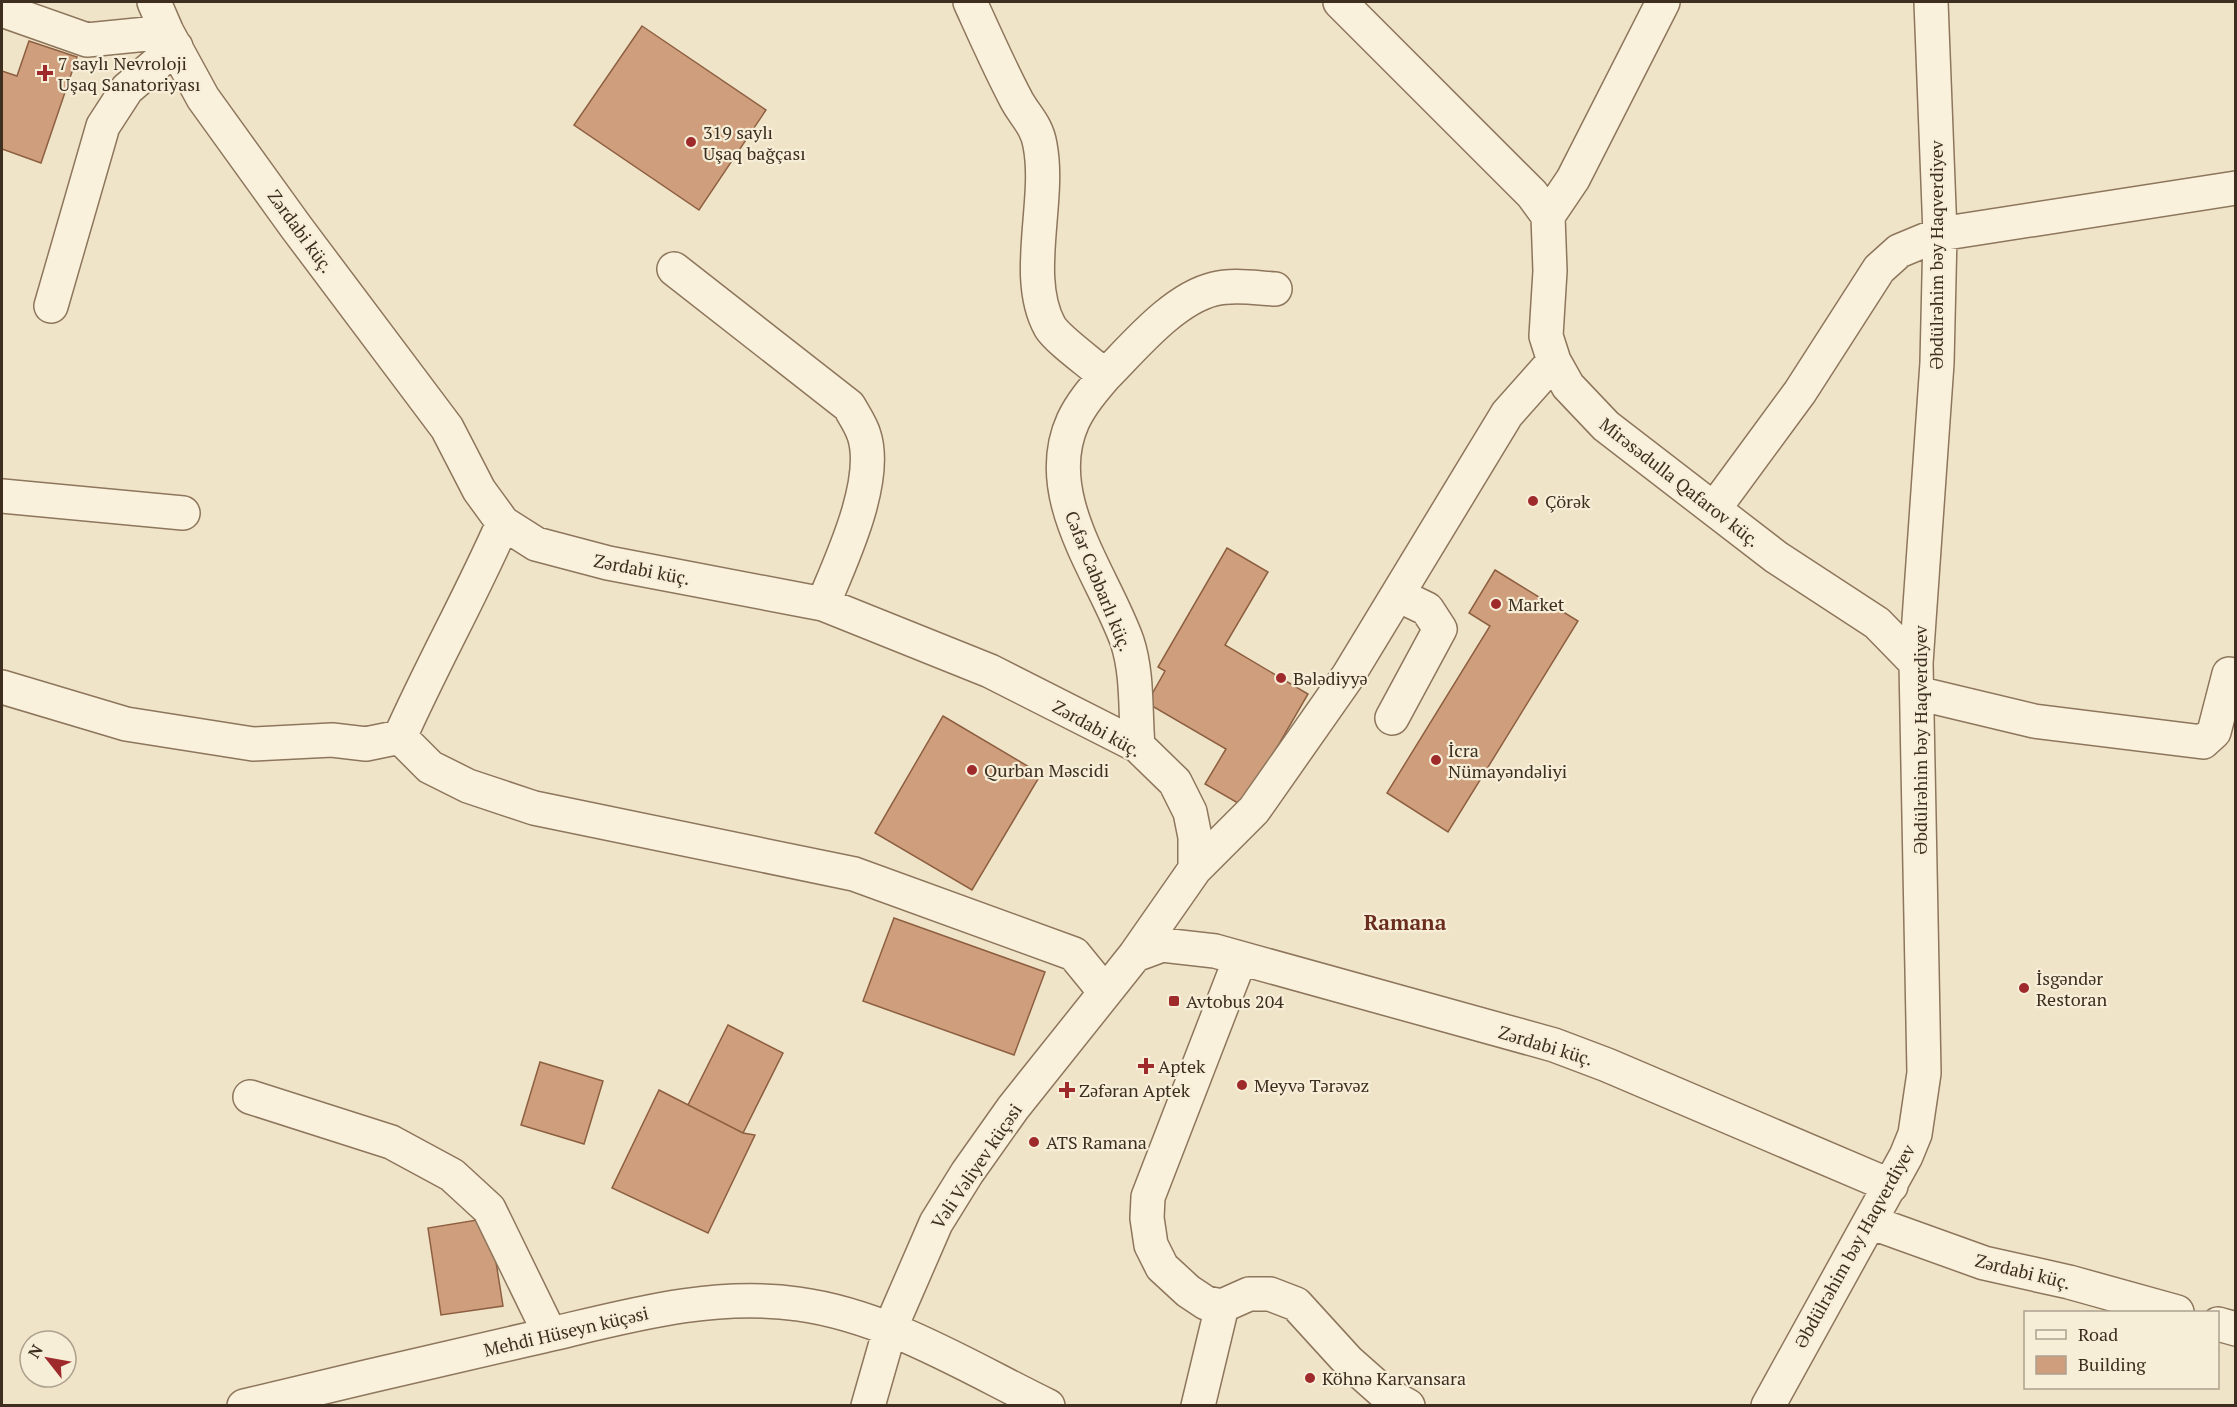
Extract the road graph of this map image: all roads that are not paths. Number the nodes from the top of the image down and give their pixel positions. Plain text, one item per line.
1 (154, 2) edge
2 (970, 2) edge
3 (1340, 2) edge
4 (1663, 2) edge
5 (1931, 2) edge
6 (2, 10) edge
7 (172, 39) junction
8 (2235, 188) edge
9 (1548, 216) junction
10 (1940, 234) junction
11 (674, 269) dead end
12 (1275, 289) dead end
13 (51, 306) dead end
14 (1554, 361) junction
15 (1105, 376) junction
16 (2, 496) edge
17 (1714, 508) junction
18 (183, 513) dead end
19 (503, 523) junction
20 (1398, 596) junction
21 (823, 604) junction
22 (2229, 674) dead end
23 (1916, 678) junction
24 (2, 687) edge
25 (1392, 718) dead end
26 (399, 737) junction
27 (1138, 746) junction
28 (1195, 869) junction
29 (1135, 955) junction
30 (1240, 958) junction
31 (1105, 992) junction
32 (250, 1097) dead end
33 (1891, 1186) junction
34 (1870, 1222) junction
35 (1222, 1306) junction
36 (2173, 1311) edge
37 (2219, 1325) edge
38 (890, 1329) junction
39 (2235, 1329) edge
40 (550, 1334) junction
41 (244, 1406) edge
42 (868, 1406) edge
43 (1048, 1406) edge
44 (1198, 1406) edge
45 (1408, 1406) edge
46 (1768, 1406) edge

1 - 7 street, Zərdabi küç.
2 - 15 street
3 - 9 street
4 - 9 street
5 - 10 street, Əbdülrəhim bəy Haqverdiyev
6 - 7 street
7 - 13 street
7 - 19 street, Zərdabi küç.
8 - 10 street
9 - 14 street, Mirəsədulla Qafarov küç.
10 - 17 street
10 - 23 street, Əbdülrəhim bəy Haqverdiyev
11 - 21 street
12 - 15 street, Cəfər Cabbarlı küç.
14 - 17 street, Mirəsədulla Qafarov küç.
14 - 20 street
15 - 27 street, Cəfər Cabbarlı küç.
16 - 18 street
17 - 23 street, Mirəsədulla Qafarov küç.
19 - 21 street, Zərdabi küç.
19 - 26 street
20 - 25 street
20 - 28 street
21 - 27 street, Zərdabi küç.
22 - 23 street
23 - 33 street, Əbdülrəhim bəy Haqverdiyev
24 - 26 street
26 - 31 street
27 - 28 street, Zərdabi küç.
28 - 29 street
29 - 30 street, Zərdabi küç.
29 - 31 street, Vəli Vəliyev küçəsi
30 - 33 street, Zərdabi küç.
30 - 35 street
31 - 38 street, Vəli Vəliyev küçəsi
32 - 40 street
33 - 34 street, Əbdülrəhim bəy Haqverdiyev
34 - 36 street, Zərdabi küç.
34 - 46 street, Əbdülrəhim bəy Haqverdiyev
35 - 44 street
35 - 45 street
37 - 39 street
38 - 40 street, Mehdi Hüseyn küçəsi
38 - 42 street, Vəli Vəliyev küçəsi
38 - 43 street, Mehdi Hüseyn küçəsi
40 - 41 street, Mehdi Hüseyn küçəsi

